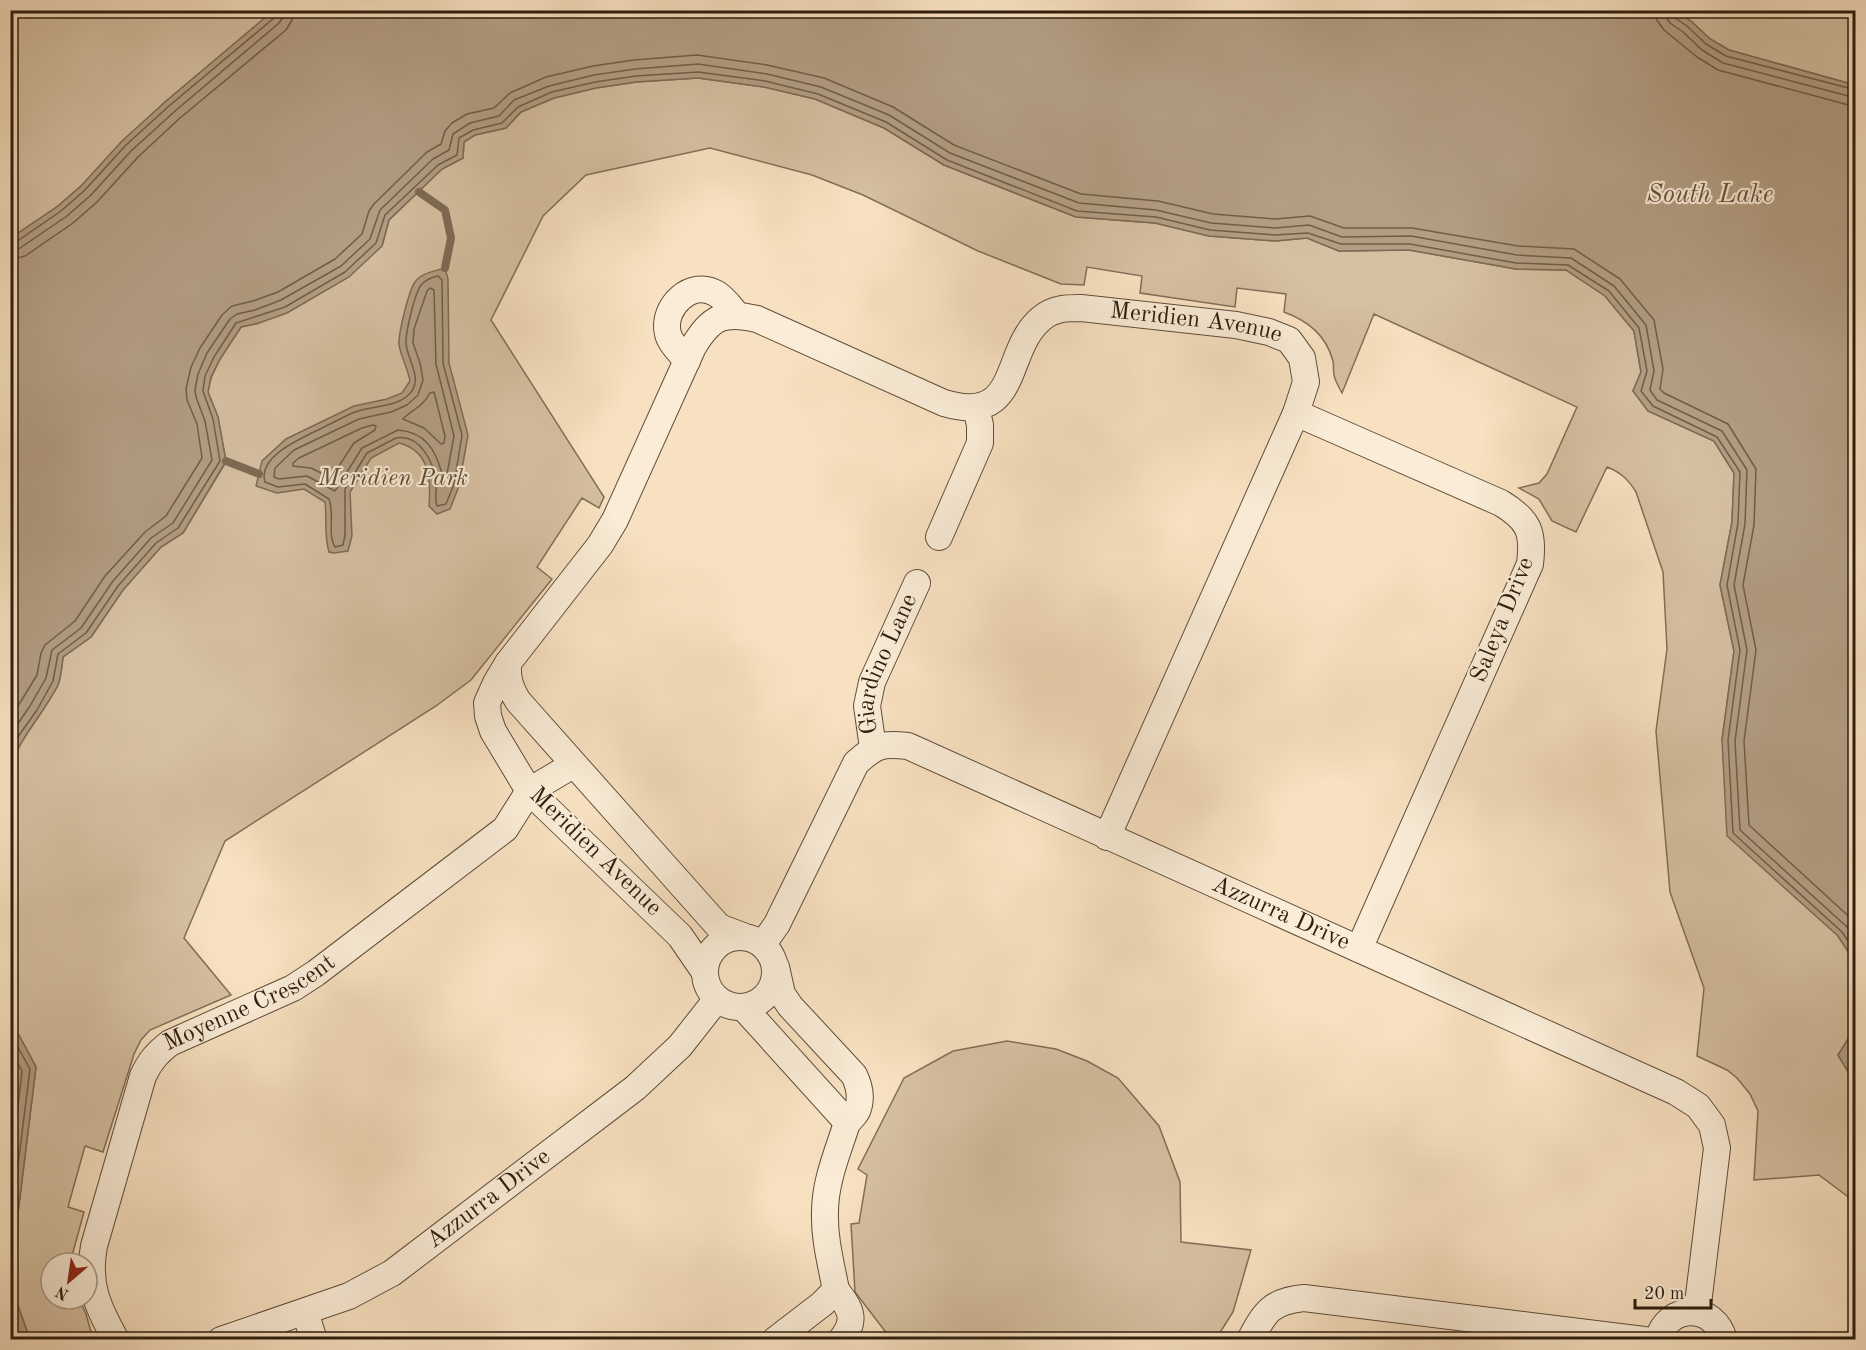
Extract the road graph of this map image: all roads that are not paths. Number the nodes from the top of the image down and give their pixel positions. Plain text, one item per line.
1 (737, 315) junction
2 (687, 361) junction
3 (976, 408) junction
4 (1296, 413) junction
5 (939, 537) dead end
6 (917, 584) dead end
7 (508, 663) junction
8 (873, 748) junction
9 (573, 765) junction
10 (530, 791) junction
11 (1107, 837) junction
12 (753, 940) junction
13 (1359, 949) junction
14 (776, 967) junction
15 (704, 971) junction
16 (717, 999) junction
17 (743, 1007) junction
18 (847, 1122) junction
19 (836, 1290) junction
20 (305, 1312) junction
21 (1697, 1312) junction
22 (116, 1340) edge
23 (221, 1340) edge
24 (314, 1340) edge
25 (775, 1340) edge
26 (841, 1340) edge
27 (1250, 1340) edge
28 (1644, 1340) edge
29 (1658, 1340) edge
30 (1724, 1340) edge

1 - 2 street, Meridien Avenue
1 - 2 street
1 - 3 street
2 - 7 street, Meridien Avenue
3 - 4 street, Meridien Avenue
3 - 5 street
4 - 11 street, Meridien Avenue
4 - 13 street, Saleya Drive
6 - 8 street, Giardino Lane
7 - 9 street, Meridien Avenue
7 - 10 street, Meridien Avenue
8 - 11 street, Azzurra Drive
8 - 12 street
9 - 10 street, Moyenne Crescent
9 - 12 street, Meridien Avenue
10 - 15 street, Meridien Avenue
10 - 22 street, Moyenne Crescent
11 - 13 street, Azzurra Drive
12 - 14 street
12 - 15 street
13 - 21 street, Azzurra Drive
14 - 17 street
14 - 18 street
15 - 16 street
16 - 17 street
16 - 20 street, Azzurra Drive
17 - 18 street
18 - 19 street
19 - 25 street
19 - 26 street
20 - 23 street, Azzurra Drive
20 - 24 street
21 - 29 street
21 - 30 street
27 - 28 street

